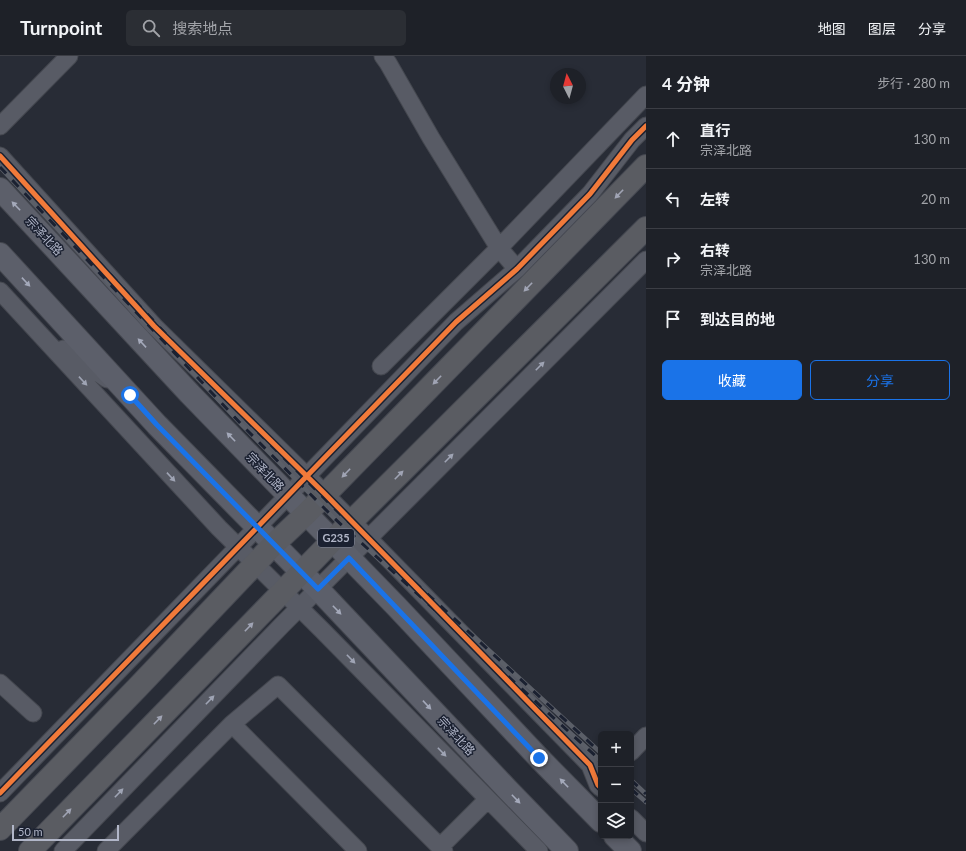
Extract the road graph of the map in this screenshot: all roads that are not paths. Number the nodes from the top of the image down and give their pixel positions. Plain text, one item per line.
1 (69, 56) edge
2 (383, 56) edge
3 (646, 95) edge
4 (0, 126) edge
5 (646, 126) edge
6 (0, 156) edge
7 (646, 166) edge
8 (0, 189) edge
9 (646, 228) edge
10 (499, 248) junction
11 (0, 254) edge
12 (646, 260) edge
13 (517, 269) junction
14 (0, 291) edge
15 (38, 332) junction
16 (381, 366) dead end
17 (130, 395) junction
18 (306, 476) junction
19 (325, 494) junction
20 (288, 495) junction
21 (306, 514) junction
22 (257, 527) junction
23 (368, 538) junction
24 (332, 542) junction
25 (273, 544) junction
26 (238, 547) junction
27 (349, 558) junction
28 (255, 564) junction
29 (302, 573) junction
30 (318, 589) junction
31 (283, 592) junction
32 (300, 608) junction
33 (0, 683) edge
34 (33, 713) dead end
35 (232, 724) junction
36 (646, 736) edge
37 (634, 749) edge
38 (598, 781) edge
39 (598, 787) edge
40 (0, 793) edge
41 (488, 799) junction
42 (582, 802) junction
43 (598, 818) edge
44 (634, 821) edge
45 (0, 829) edge
46 (646, 833) edge
47 (618, 839) edge
48 (442, 849) edge
49 (30, 851) edge
50 (62, 851) edge
51 (106, 851) edge
52 (358, 851) edge
53 (539, 851) edge
54 (567, 851) edge
55 (630, 851) edge

1 - 4 street
2 - 10 street
3 - 10 street
5 - 13 street
6 - 18 street
7 -> 19 highway
20 -> 8 main road, 宗泽北路
24 -> 9 highway, G235
10 - 13 street
10 - 16 street
11 -> 17 main road, 宗泽北路
23 -> 12 street
13 - 18 street
14 - 15 street
15 - 17 street
15 -> 26 street
17 - 22 main road, 宗泽北路
18 - 19 street
18 - 20 street
19 - 21 highway
19 - 23 street
20 - 21 main road, 宗泽北路
20 - 22 street
21 - 24 main road, 宗泽北路
21 - 25 highway
22 - 25 main road, 宗泽北路
22 - 26 street
23 - 27 street
23 - 38 street
24 - 27 main road, 宗泽北路
24 - 29 highway, G235
25 - 28 highway
25 - 29 main road, 宗泽北路
26 - 28 street
26 - 40 street
27 - 30 street
42 -> 27 main road, 宗泽北路
28 - 31 street
28 - 45 highway
29 - 30 main road, 宗泽北路
29 - 31 highway, G235
30 - 32 street
30 -> 54 main road, 宗泽北路
31 - 32 street
49 -> 31 highway, G235
32 -> 41 street
50 -> 32 street
33 - 34 street
35 - 48 street
35 - 51 street
35 - 52 street
36 - 37 street
39 - 42 street
41 - 48 street
41 - 53 street
42 - 43 main road, 宗泽北路
44 - 46 street
47 - 55 main road

